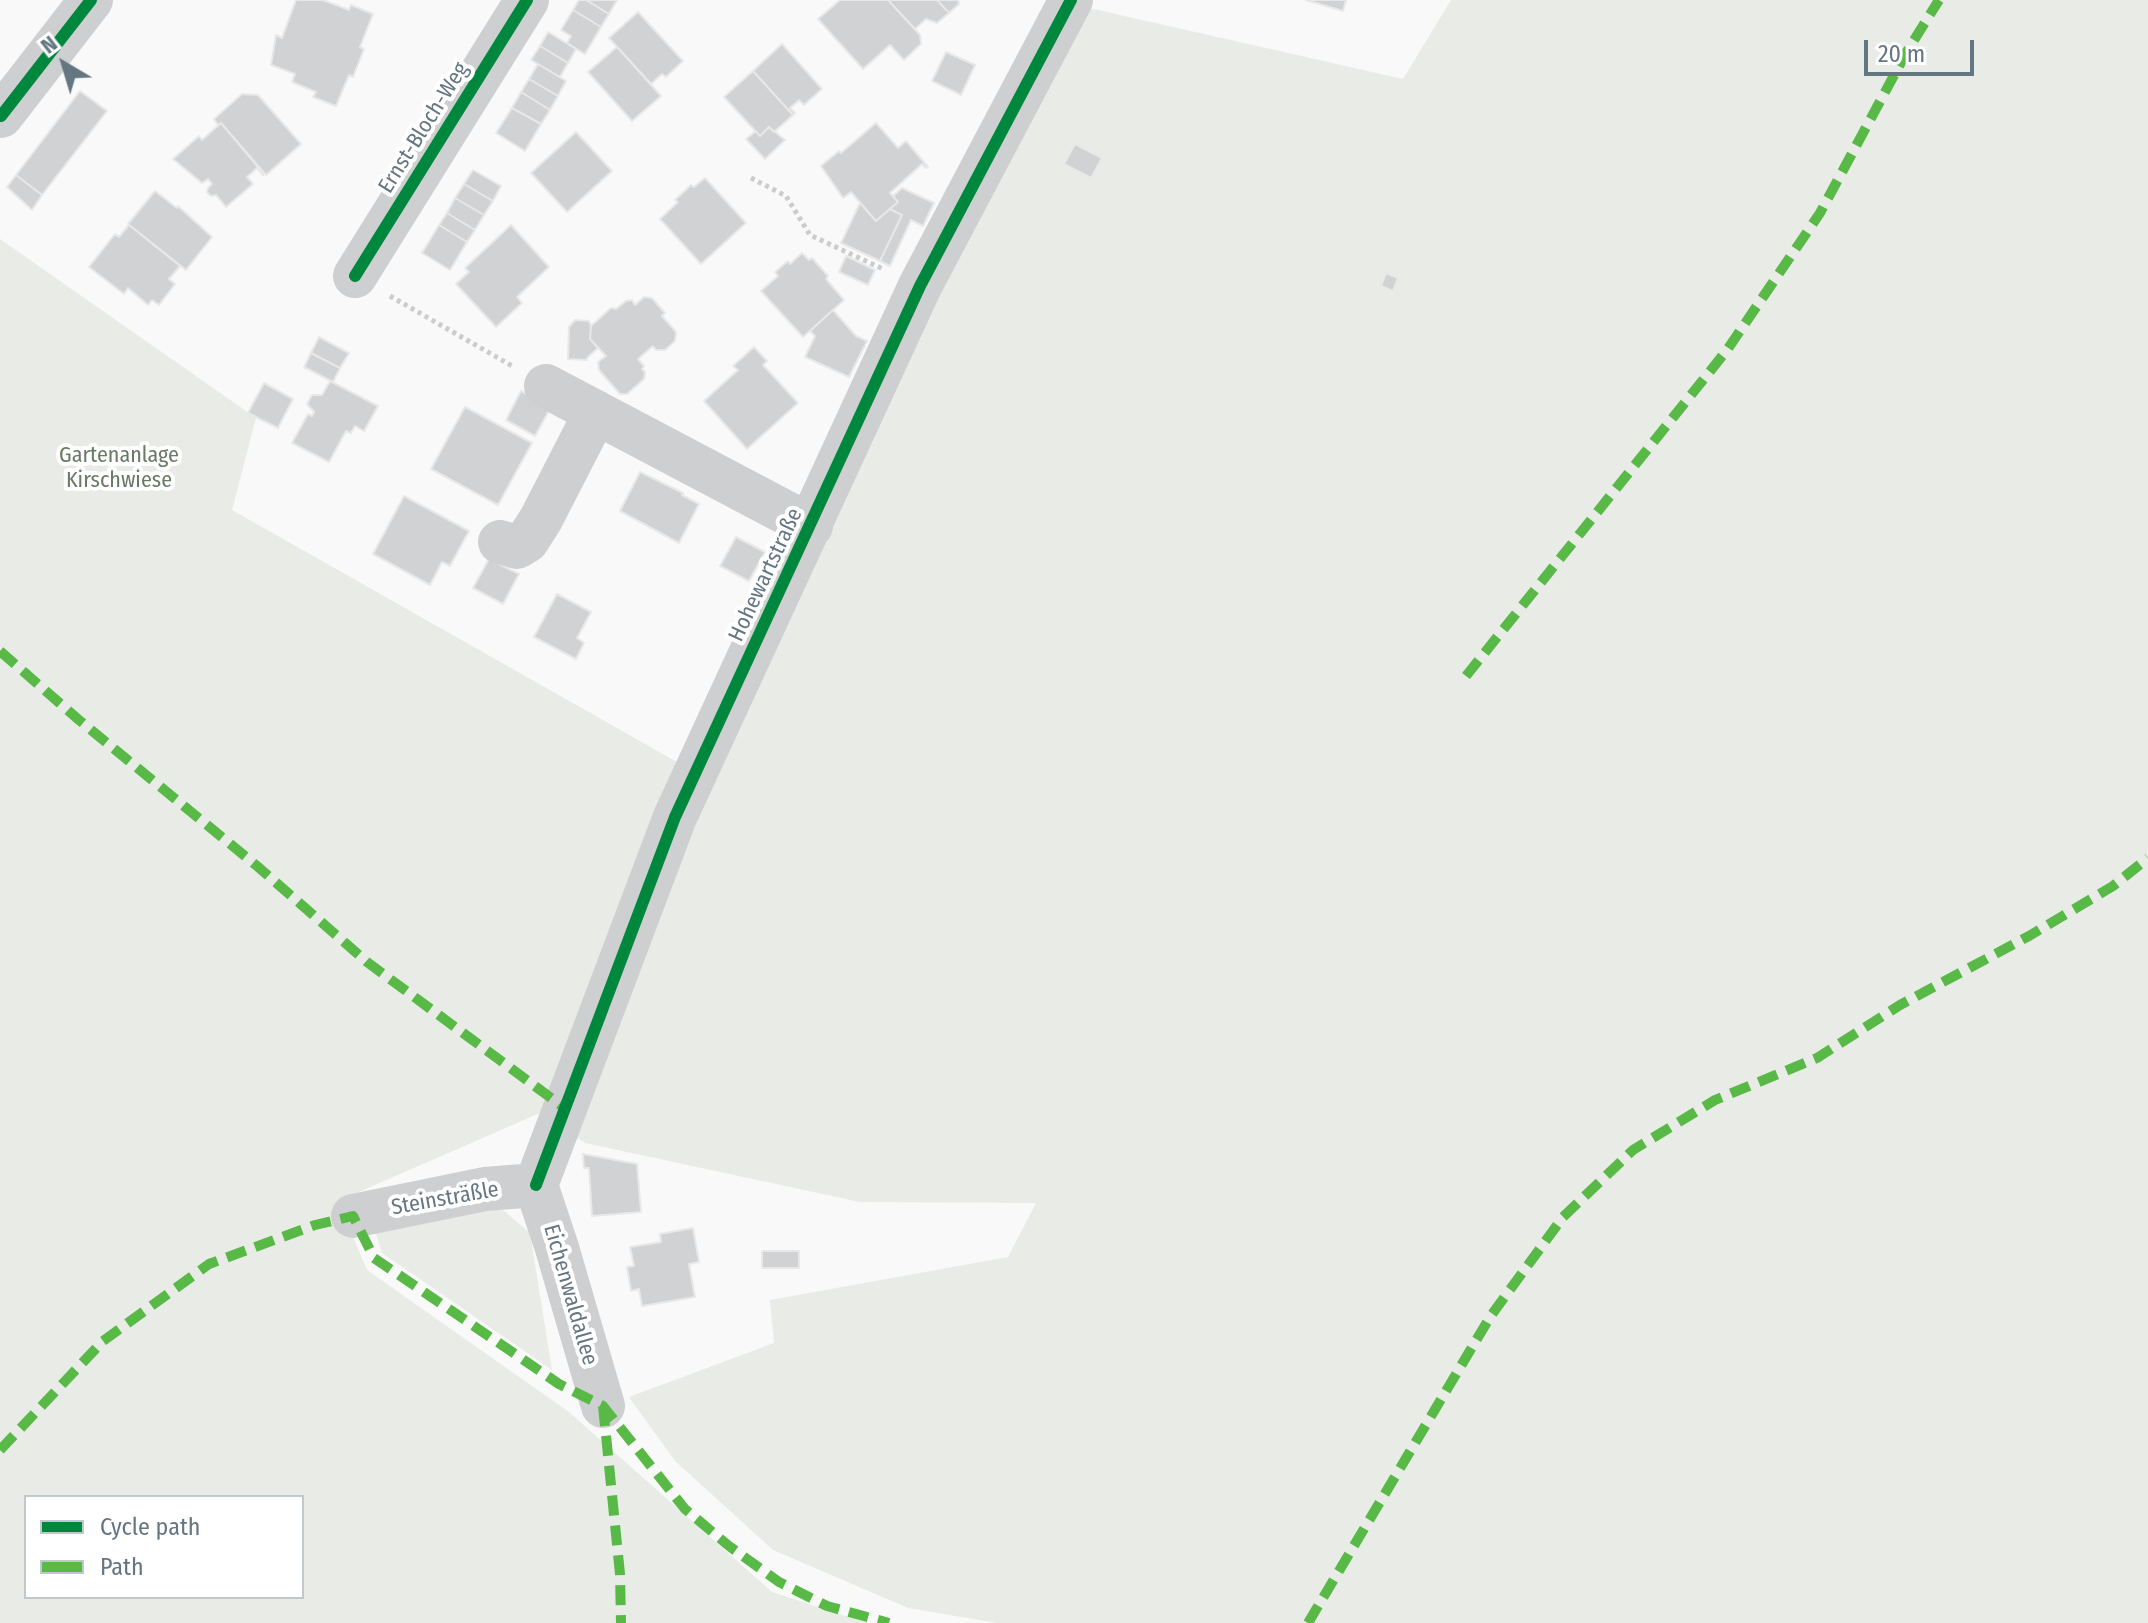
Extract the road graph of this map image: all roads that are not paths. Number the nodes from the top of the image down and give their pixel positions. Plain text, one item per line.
1 (91, 0) edge
2 (527, 0) edge
3 (1071, 0) edge
4 (1, 116) edge
5 (355, 276) road end
6 (546, 386) road end
7 (596, 412) junction
8 (811, 526) junction
9 (500, 542) dead end
10 (536, 1185) junction
11 (353, 1216) dead end
12 (603, 1406) dead end

1 - 4 street
2 - 5 street, Ernst-Bloch-Weg
3 - 8 street, Hohewartstraße
6 - 7 street, Hohewartstraße
7 - 8 street, Hohewartstraße
7 - 9 street
8 - 10 street, Hohewartstraße
10 - 11 street, Steinsträßle
10 - 12 street, Eichenwaldallee

